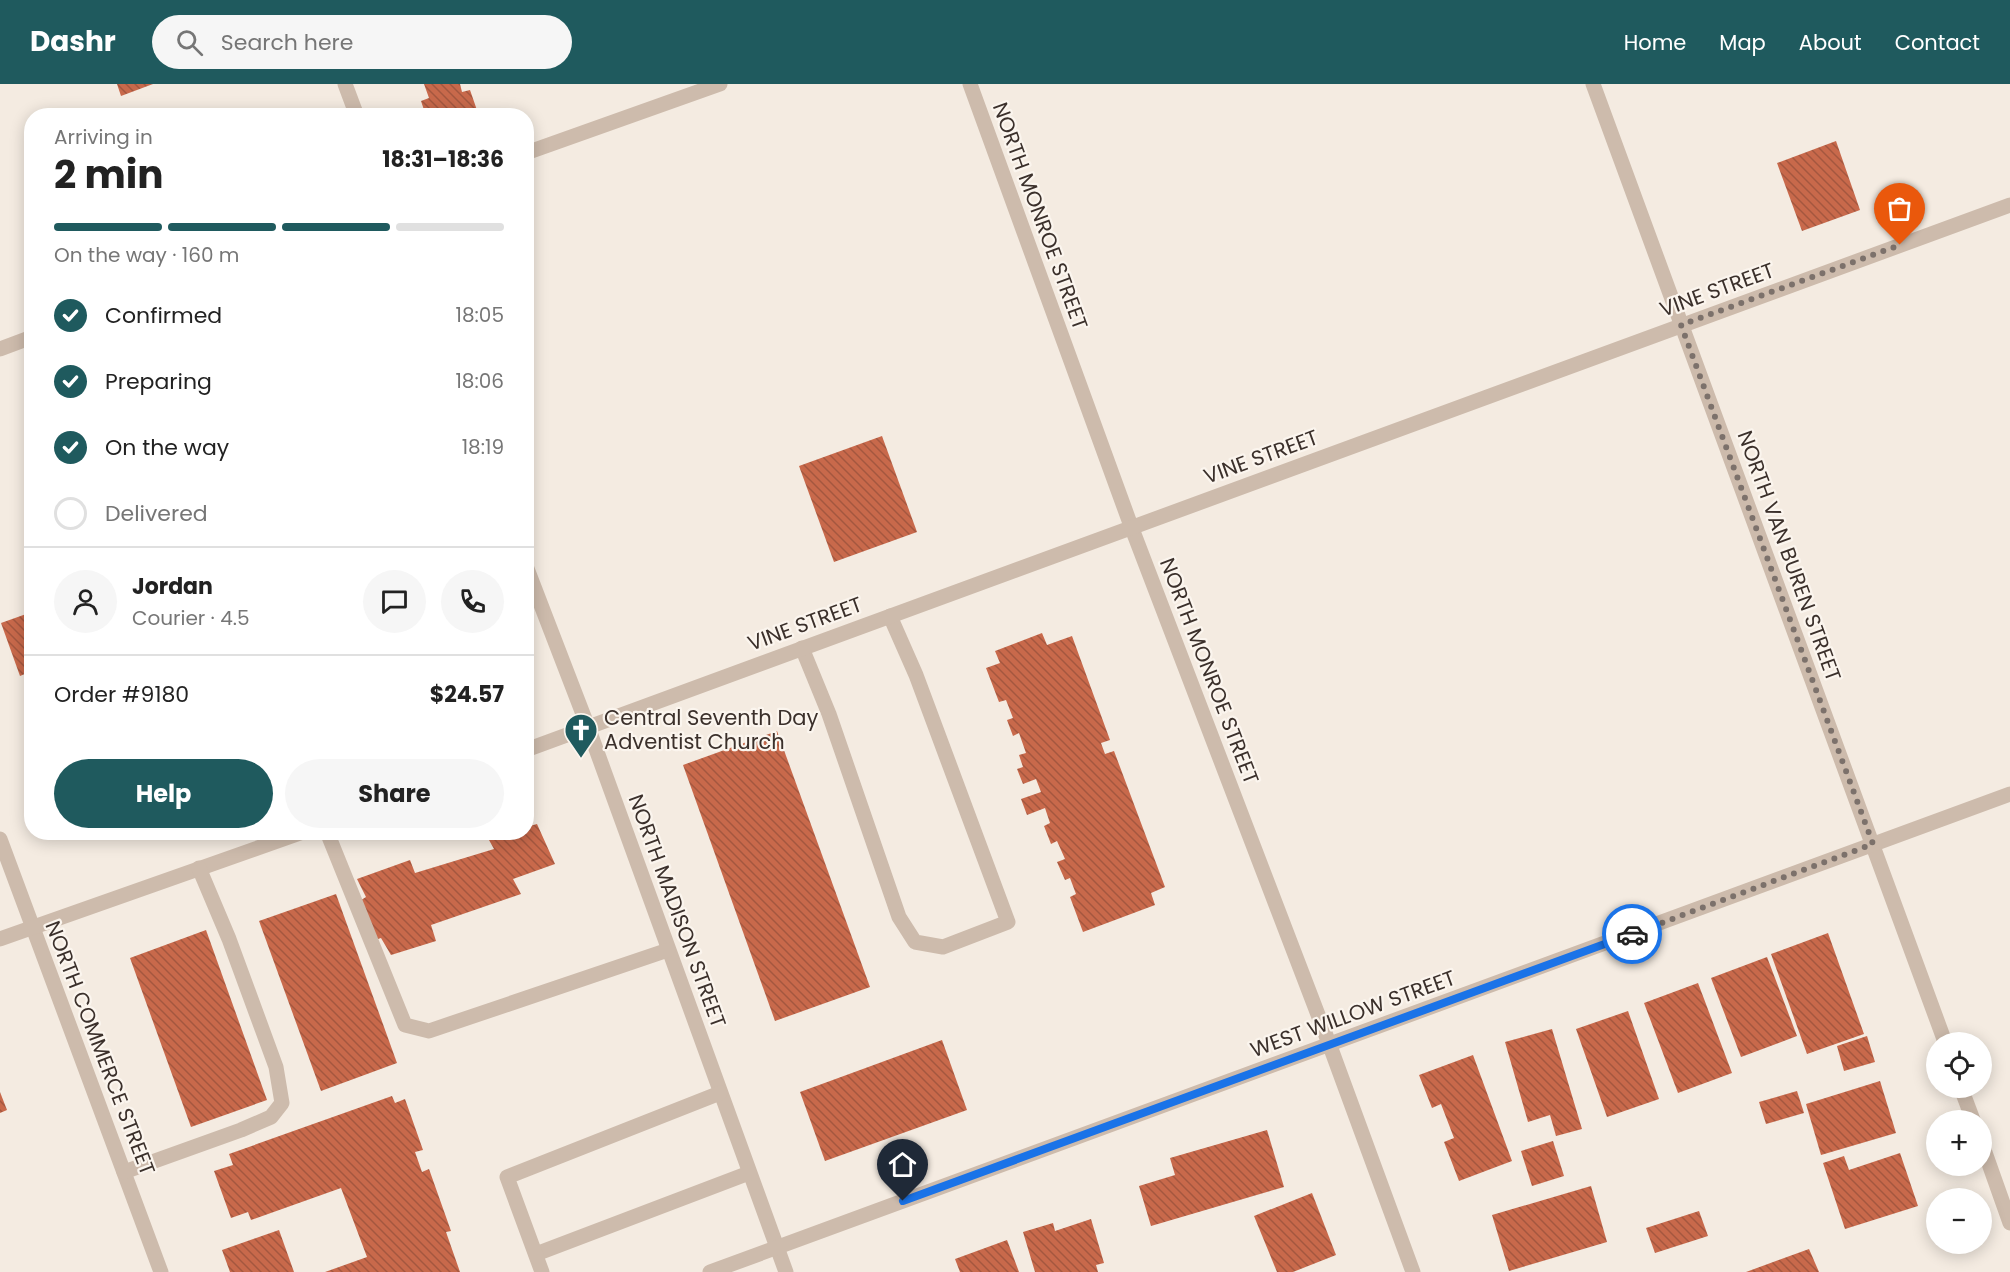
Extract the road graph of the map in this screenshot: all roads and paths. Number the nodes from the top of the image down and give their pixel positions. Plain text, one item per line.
1 (345, 84) edge
2 (720, 84) edge
3 (970, 84) edge
4 (1593, 84) edge
5 (354, 108) edge
6 (534, 150) edge
7 (2010, 205) edge
8 (1681, 325) junction
9 (24, 340) edge
10 (0, 349) edge
11 (1131, 526) junction
12 (534, 587) edge
13 (890, 616) junction
14 (802, 648) junction
15 (588, 727) junction
16 (534, 747) edge
17 (2010, 794) edge
18 (0, 839) edge
19 (280, 840) edge
20 (330, 840) edge
21 (1873, 844) junction
22 (199, 868) junction
23 (32, 927) junction
24 (0, 939) edge
25 (668, 951) junction
26 (1941, 1032) edge
27 (1330, 1046) junction
28 (720, 1093) junction
29 (124, 1172) junction
30 (1992, 1172) edge
31 (749, 1173) junction
32 (2010, 1223) edge
33 (777, 1248) junction
34 (536, 1254) junction
35 (161, 1272) edge
36 (542, 1272) edge
37 (710, 1272) edge
38 (786, 1272) edge
39 (1413, 1272) edge

1 - 5 street
2 - 6 street
3 - 11 street, NORTH MONROE STREET
4 - 8 street, NORTH VAN BUREN STREET
7 - 8 street, VINE STREET
8 - 11 street, VINE STREET
8 - 21 street, NORTH VAN BUREN STREET
9 - 10 street
11 - 13 street, VINE STREET
11 - 27 street, NORTH MONROE STREET
12 - 15 street, NORTH MADISON STREET
13 - 14 street, VINE STREET
13 - 14 street
14 - 15 street, VINE STREET
15 - 16 street, VINE STREET
15 - 25 street, NORTH MADISON STREET
17 - 21 street, WEST WILLOW STREET
18 - 23 street, NORTH COMMERCE STREET
19 - 22 street
20 - 25 street
21 - 26 street, NORTH VAN BUREN STREET
21 - 27 street, WEST WILLOW STREET
22 - 23 street
22 - 29 street
23 - 24 street
23 - 29 street, NORTH COMMERCE STREET
25 - 28 street, NORTH MADISON STREET
27 - 33 street, WEST WILLOW STREET
27 - 39 street, NORTH MONROE STREET
28 - 31 street, NORTH MADISON STREET
28 - 34 street
29 - 35 street, NORTH COMMERCE STREET
30 - 32 street
31 - 33 street, NORTH MADISON STREET
31 - 34 street
33 - 37 street, WEST WILLOW STREET
33 - 38 street, NORTH MADISON STREET
34 - 36 street

